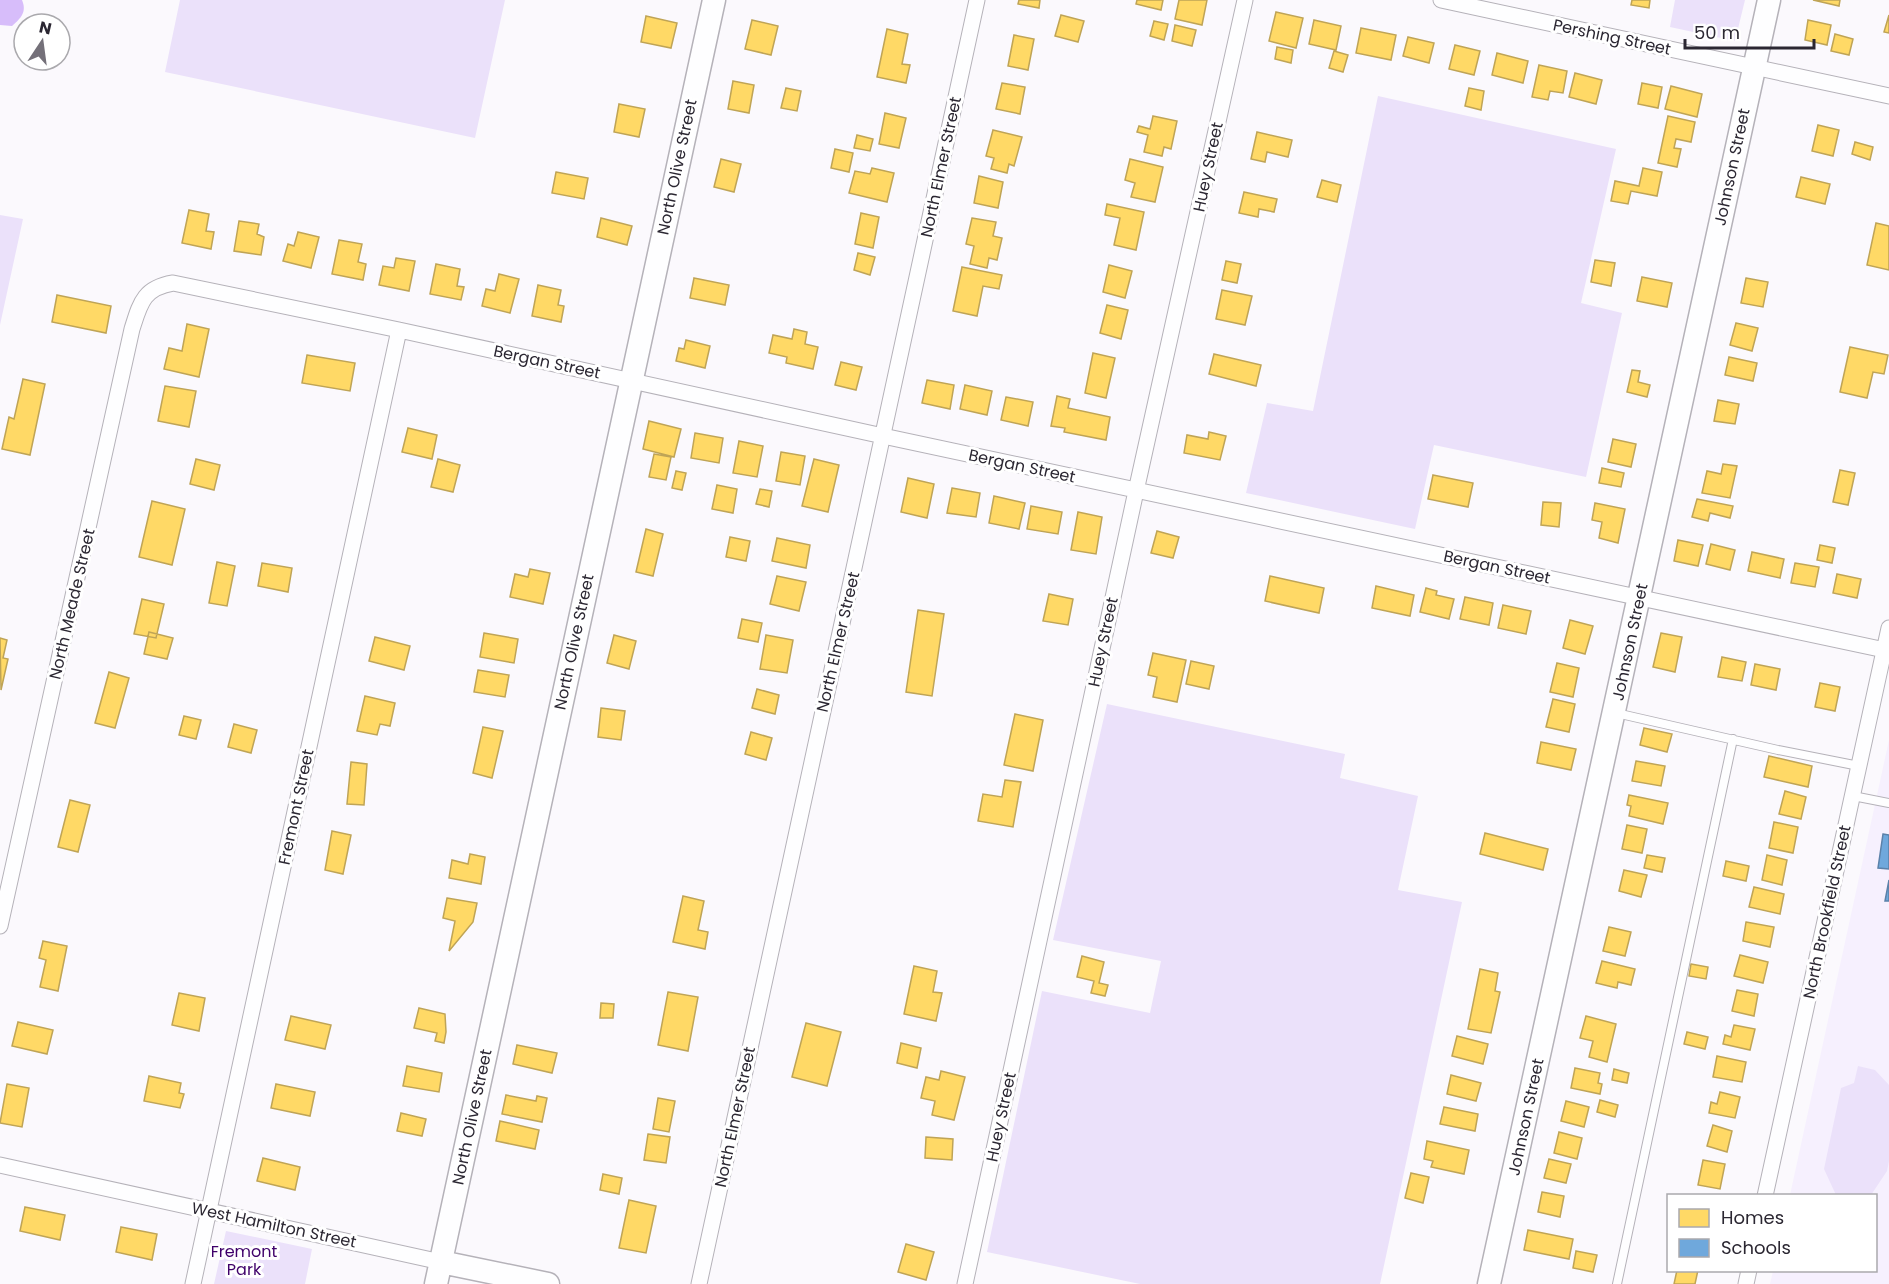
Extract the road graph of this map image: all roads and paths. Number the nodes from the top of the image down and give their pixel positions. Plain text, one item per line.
1 (714, 0) edge
2 (978, 0) edge
3 (1245, 0) edge
4 (1441, 0) edge
5 (1769, 0) edge
6 (1754, 67) junction
7 (1889, 96) edge
8 (155, 288) joint
9 (399, 330) junction
10 (632, 380) junction
11 (883, 436) junction
12 (1136, 491) junction
13 (1639, 597) junction
14 (1889, 628) edge
15 (1887, 651) edge
16 (1615, 712) junction
17 (1733, 739) junction
18 (1859, 765) junction
19 (1853, 796) junction
20 (1889, 803) edge
21 (0, 926) edge
22 (0, 1165) edge
23 (1766, 1194) edge
24 (210, 1210) junction
25 (441, 1262) junction
26 (193, 1284) edge
27 (436, 1284) edge
28 (548, 1284) edge
29 (699, 1284) edge
30 (965, 1284) edge
31 (1489, 1284) edge
32 (1617, 1284) edge

1 - 10 street, North Olive Street
2 - 11 street, North Elmer Street
3 - 12 street, Huey Street
4 - 6 street, Pershing Street
5 - 6 street, Johnson Street
6 - 7 street, Pershing Street
6 - 13 street, Johnson Street
8 - 9 street, Bergan Street
8 - 21 street, North Meade Street
9 - 10 street, Bergan Street
9 - 24 street, Fremont Street
10 - 11 street, Bergan Street
10 - 25 street, North Olive Street
11 - 12 street, Bergan Street
11 - 29 street, North Elmer Street
12 - 13 street, Bergan Street
12 - 30 street, Huey Street
13 - 15 street, Bergan Street
13 - 16 street, Johnson Street
14 - 15 street, North Brookfield Street
15 - 18 street, North Brookfield Street
16 - 17 lane
16 - 31 street, Johnson Street
17 - 18 lane
17 - 32 lane
18 - 19 street, North Brookfield Street
19 - 20 lane
19 - 23 street, North Brookfield Street
22 - 24 street, West Hamilton Street
24 - 25 street, West Hamilton Street
24 - 26 street, Fremont Street
25 - 27 street, North Olive Street
25 - 28 street, West Hamilton Street

